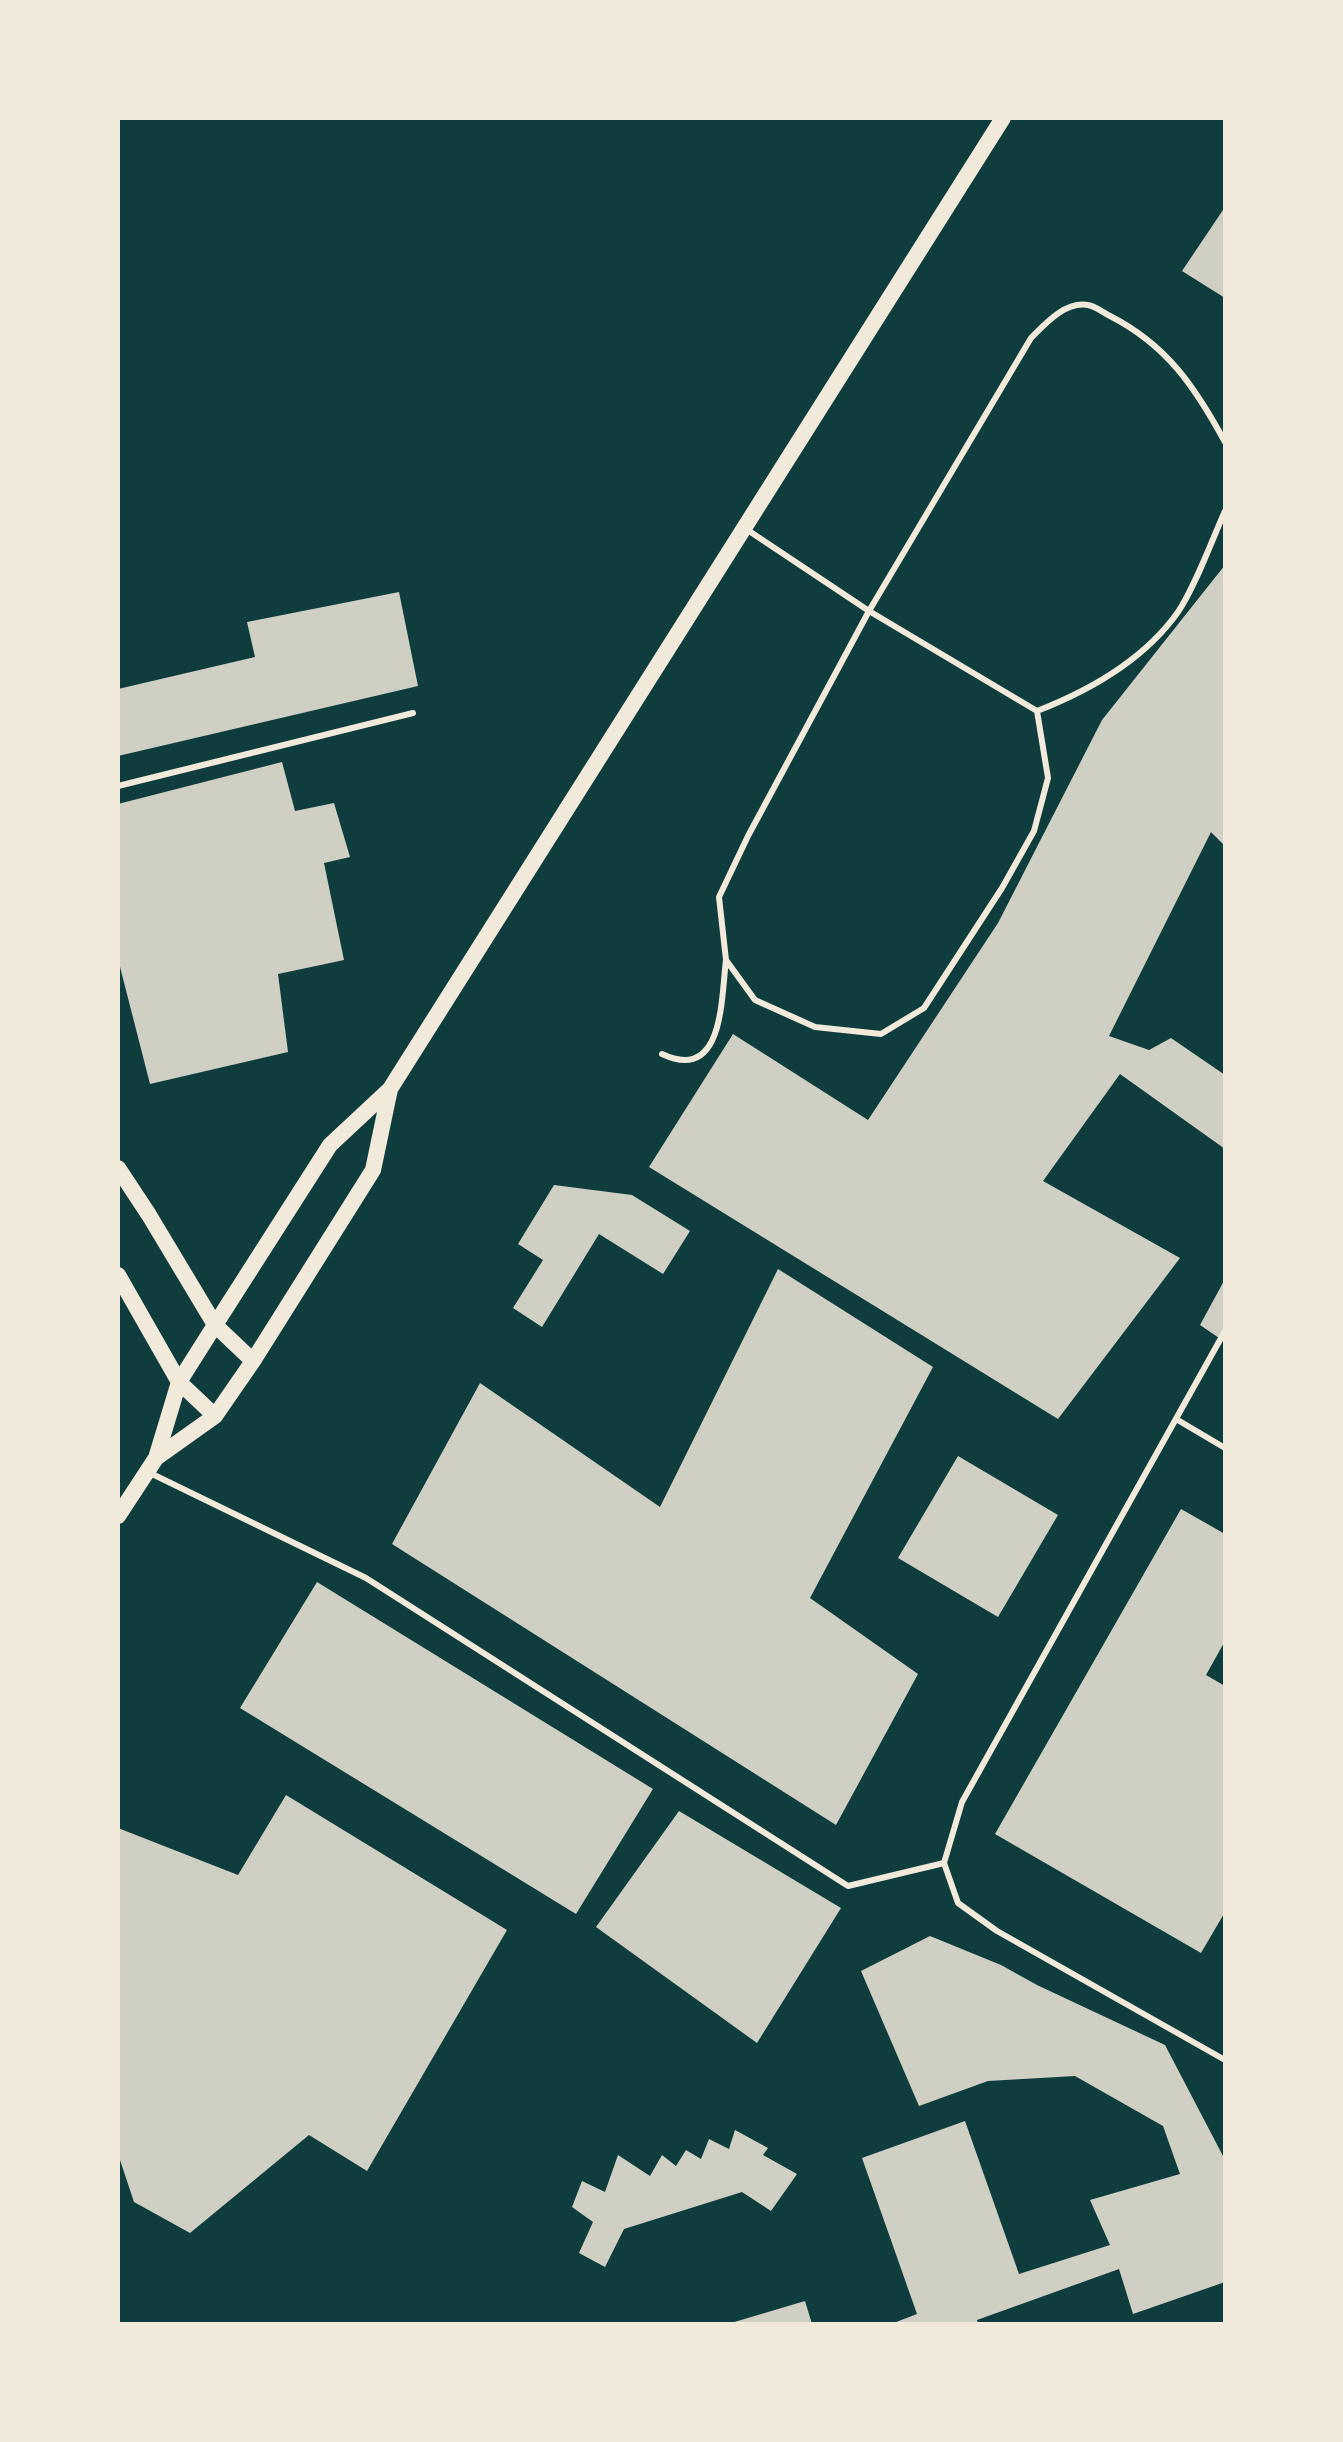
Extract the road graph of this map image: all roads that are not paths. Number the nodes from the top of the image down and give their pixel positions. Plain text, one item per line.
1 (1003, 118) edge
2 (1225, 442) edge
3 (1225, 511) edge
4 (743, 527) junction
5 (869, 611) junction
6 (1037, 711) junction
7 (413, 713) dead end
8 (118, 786) edge
9 (726, 960) junction
10 (662, 1054) dead end
11 (390, 1089) junction
12 (118, 1168) edge
13 (118, 1275) edge
14 (215, 1325) junction
15 (1225, 1331) edge
16 (253, 1361) junction
17 (179, 1382) junction
18 (215, 1416) junction
19 (1176, 1419) junction
20 (1225, 1448) edge
21 (152, 1465) junction
22 (118, 1516) edge
23 (944, 1863) junction
24 (1225, 2060) edge

1 - 4 main road
2 - 5 lane
3 - 6 lane
4 - 5 lane
4 - 11 main road
5 - 6 lane
5 - 9 lane
6 - 9 lane
7 - 8 lane
9 - 10 lane
11 - 14 main road
11 - 16 main road
12 - 14 main road
13 - 17 main road
14 - 16 main road
14 - 17 main road
15 - 19 lane
16 - 18 main road
17 - 18 main road
17 - 21 main road
18 - 21 main road
19 - 20 lane
19 - 23 lane
21 - 22 main road
21 - 23 lane
23 - 24 lane

